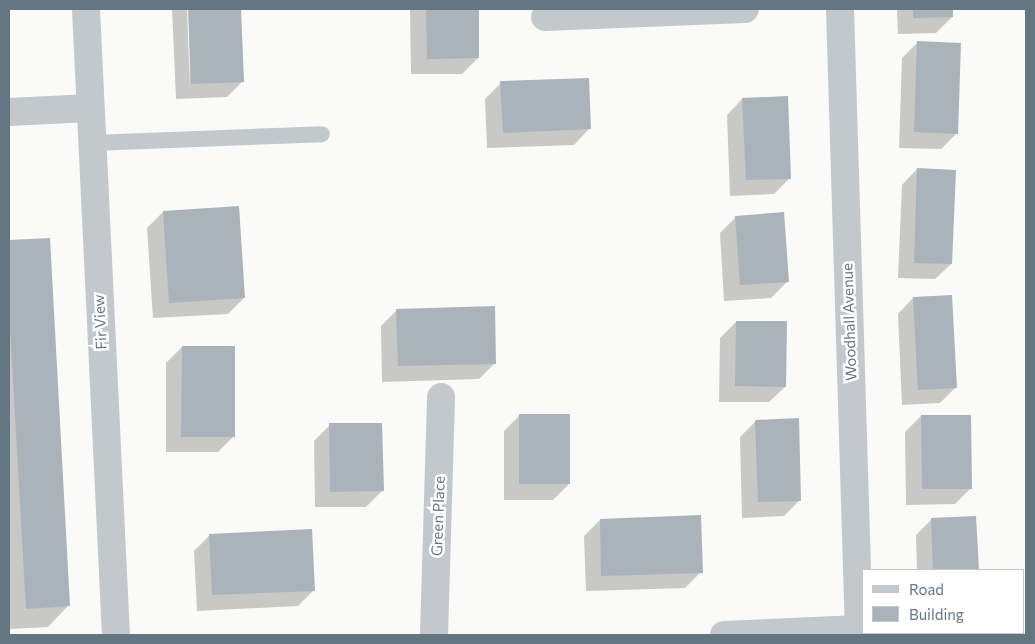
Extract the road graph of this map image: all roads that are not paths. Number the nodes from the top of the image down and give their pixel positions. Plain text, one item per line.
1 (86, 9) edge
2 (746, 9) edge
3 (840, 9) edge
4 (545, 18) dead end
5 (90, 108) junction
6 (9, 112) edge
7 (322, 134) dead end
8 (92, 143) junction
9 (442, 396) dead end
10 (859, 632) edge
11 (116, 635) edge
12 (434, 635) edge
13 (724, 635) edge

1 - 5 street, Fir View
2 - 4 street
3 - 10 street, Woodhall Avenue
5 - 6 street
5 - 8 street, Fir View
7 - 8 lane
8 - 11 street, Fir View
9 - 12 street, Green Place
10 - 13 street

